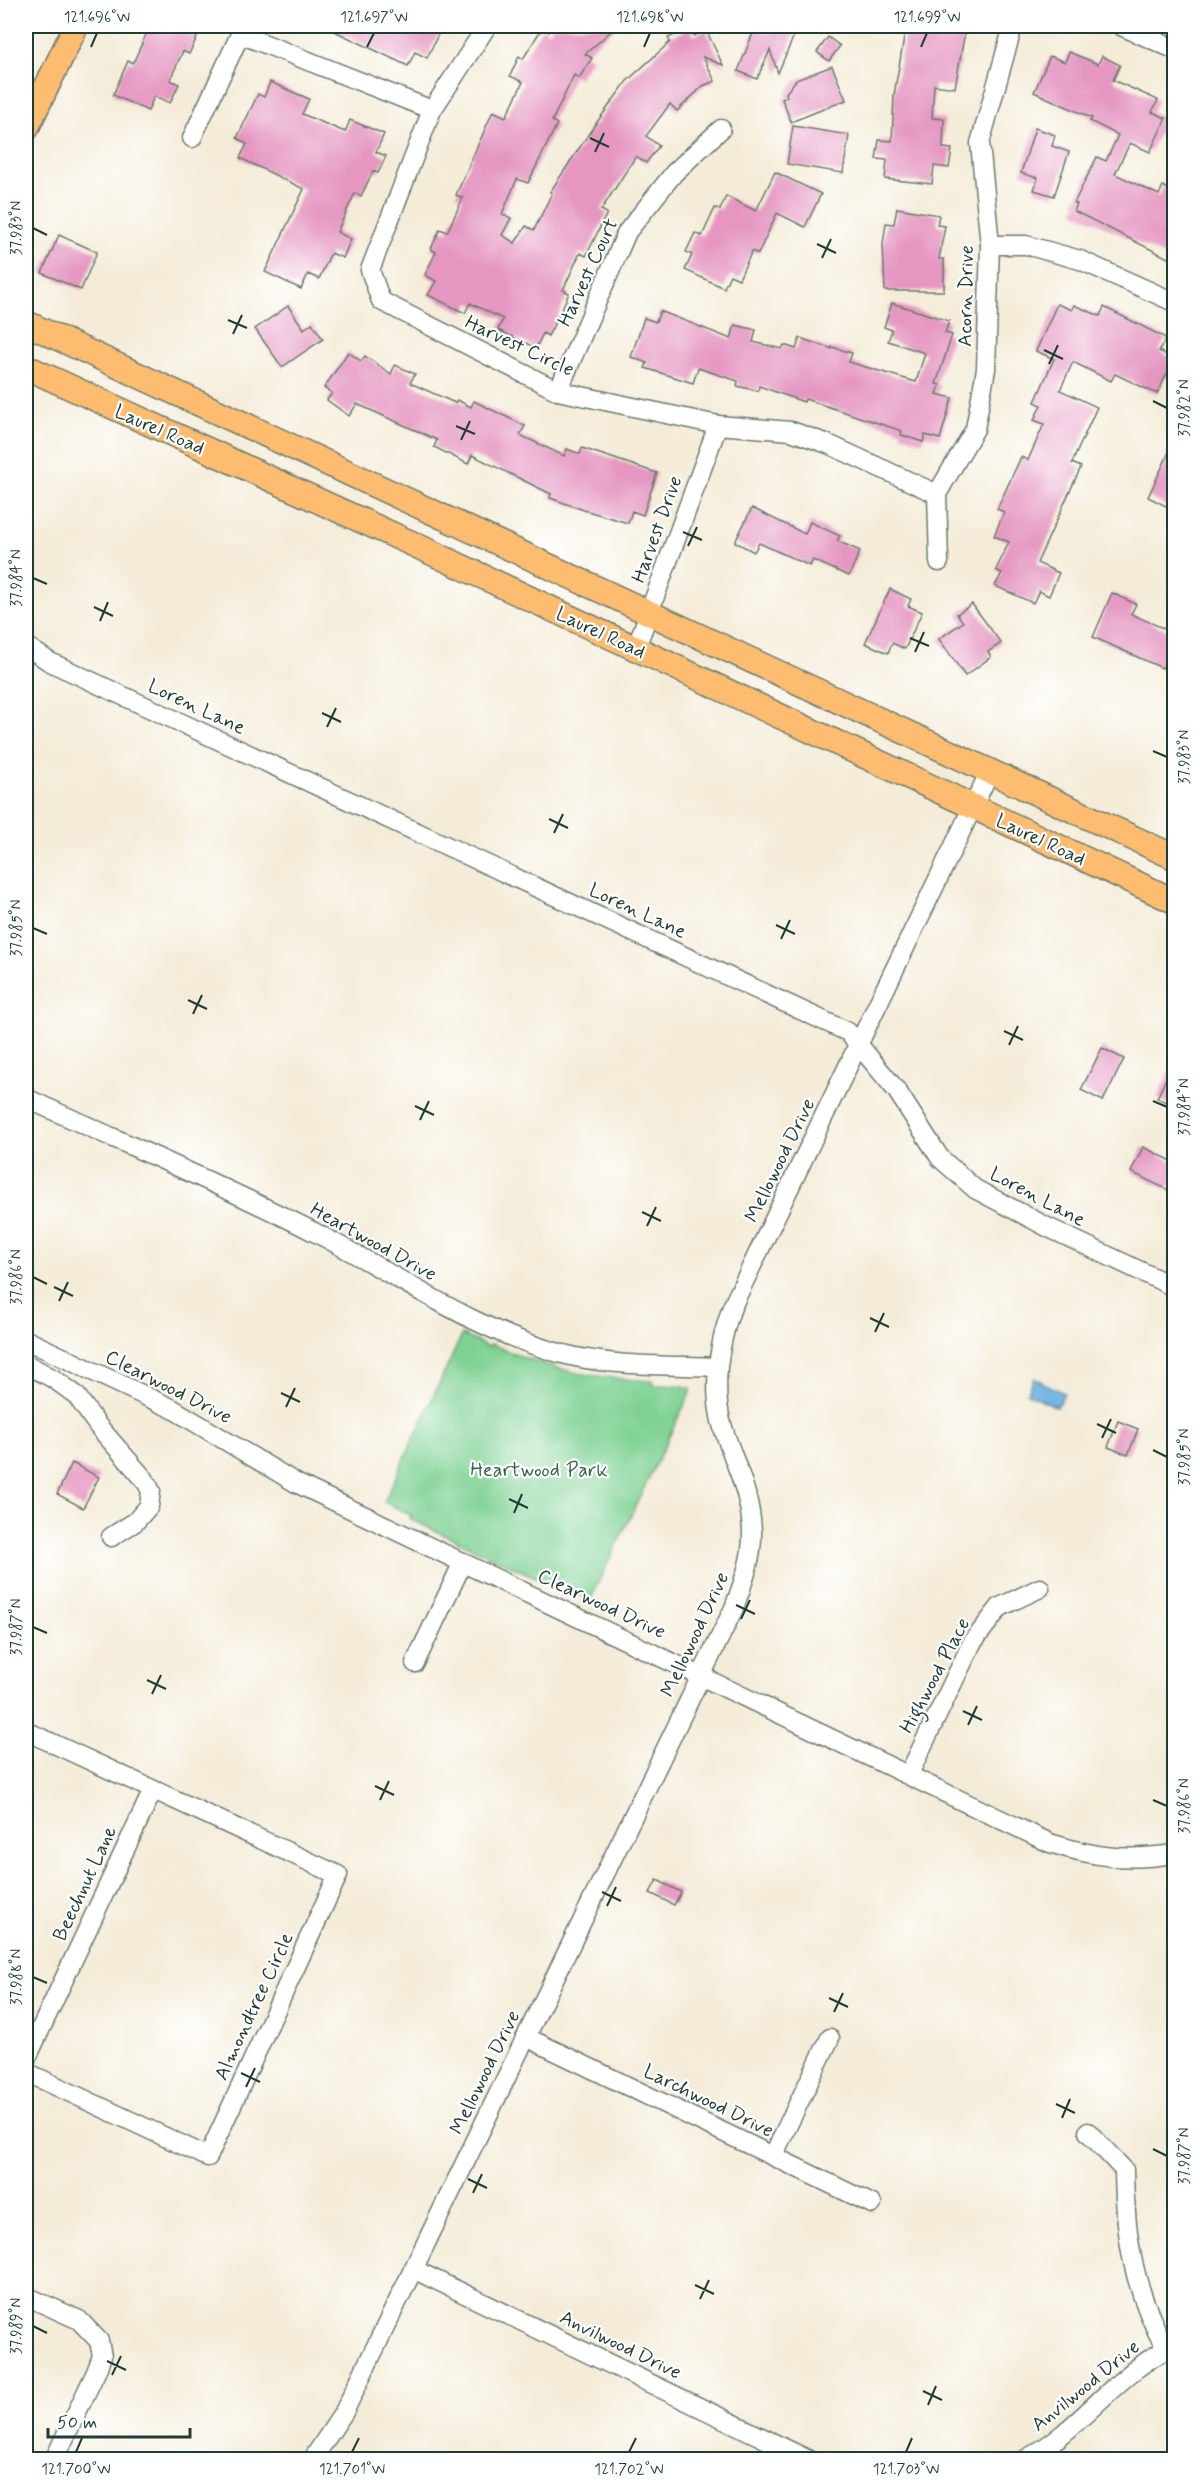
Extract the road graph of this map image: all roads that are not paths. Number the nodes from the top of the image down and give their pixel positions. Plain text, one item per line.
1 (76, 26) edge
2 (487, 26) edge
3 (1013, 26) edge
4 (1121, 26) edge
5 (242, 30) edge
6 (1174, 50) edge
7 (432, 110) junction
8 (26, 129) edge
9 (721, 129) dead end
10 (192, 138) dead end
11 (990, 244) junction
12 (1174, 302) edge
13 (26, 323) edge
14 (26, 368) edge
15 (558, 391) junction
16 (718, 425) junction
17 (937, 495) junction
18 (939, 562) dead end
19 (650, 613) junction
20 (26, 646) edge
21 (636, 648) junction
22 (990, 771) junction
23 (974, 807) junction
24 (1174, 857) edge
25 (1174, 901) edge
26 (860, 1044) junction
27 (26, 1098) edge
28 (1174, 1287) edge
29 (26, 1340) edge
30 (26, 1364) edge
31 (717, 1367) junction
32 (111, 1537) dead end
33 (463, 1562) junction
34 (1040, 1588) dead end
35 (415, 1663) dead end
36 (702, 1676) junction
37 (26, 1731) edge
38 (909, 1774) junction
39 (153, 1790) junction
40 (1174, 1854) edge
41 (526, 2037) junction
42 (830, 2038) dead end
43 (26, 2060) edge
44 (26, 2072) edge
45 (1088, 2132) dead end
46 (773, 2156) junction
47 (872, 2204) dead end
48 (413, 2269) junction
49 (26, 2296) edge
50 (1170, 2347) edge
51 (54, 2460) edge
52 (312, 2460) edge
53 (809, 2460) edge
54 (1024, 2460) edge

1 - 8 main road
2 - 7 street, Harvest Circle
3 - 11 street, Acorn Drive
4 - 6 street
5 - 7 street
5 - 10 street
7 - 15 street, Harvest Circle
9 - 15 street, Harvest Court
11 - 12 street
11 - 17 street, Acorn Drive
13 - 19 main road, Laurel Road
14 - 21 main road, Laurel Road
15 - 16 street, Harvest Circle
16 - 17 street, Harvest Circle
16 - 19 street, Harvest Drive
17 - 18 street
19 - 21 street, Harvest Drive
19 - 22 main road, Laurel Road
20 - 26 street, Loren Lane
21 - 23 main road, Laurel Road
22 - 23 street, Mellowood Drive
22 - 24 main road, Laurel Road
23 - 25 main road, Laurel Road
23 - 26 street, Mellowood Drive
26 - 28 street, Loren Lane
26 - 31 street, Mellowood Drive
27 - 31 street, Heartwood Drive
29 - 33 street, Clearwood Drive
30 - 32 street
31 - 36 street, Mellowood Drive
33 - 35 street
33 - 36 street, Clearwood Drive
34 - 38 street, Highwood Place
36 - 38 street, Clearwood Drive
36 - 41 street, Mellowood Drive
37 - 39 street
38 - 40 street, Clearwood Drive
39 - 43 street, Beechnut Lane
39 - 44 street, Almondtree Circle
41 - 46 street, Larchwood Drive
41 - 48 street, Mellowood Drive
42 - 46 street
45 - 50 street
46 - 47 street, Larchwood Drive
48 - 52 street, Mellowood Drive
48 - 53 street, Anvilwood Drive
49 - 51 street
50 - 54 street, Anvilwood Drive

